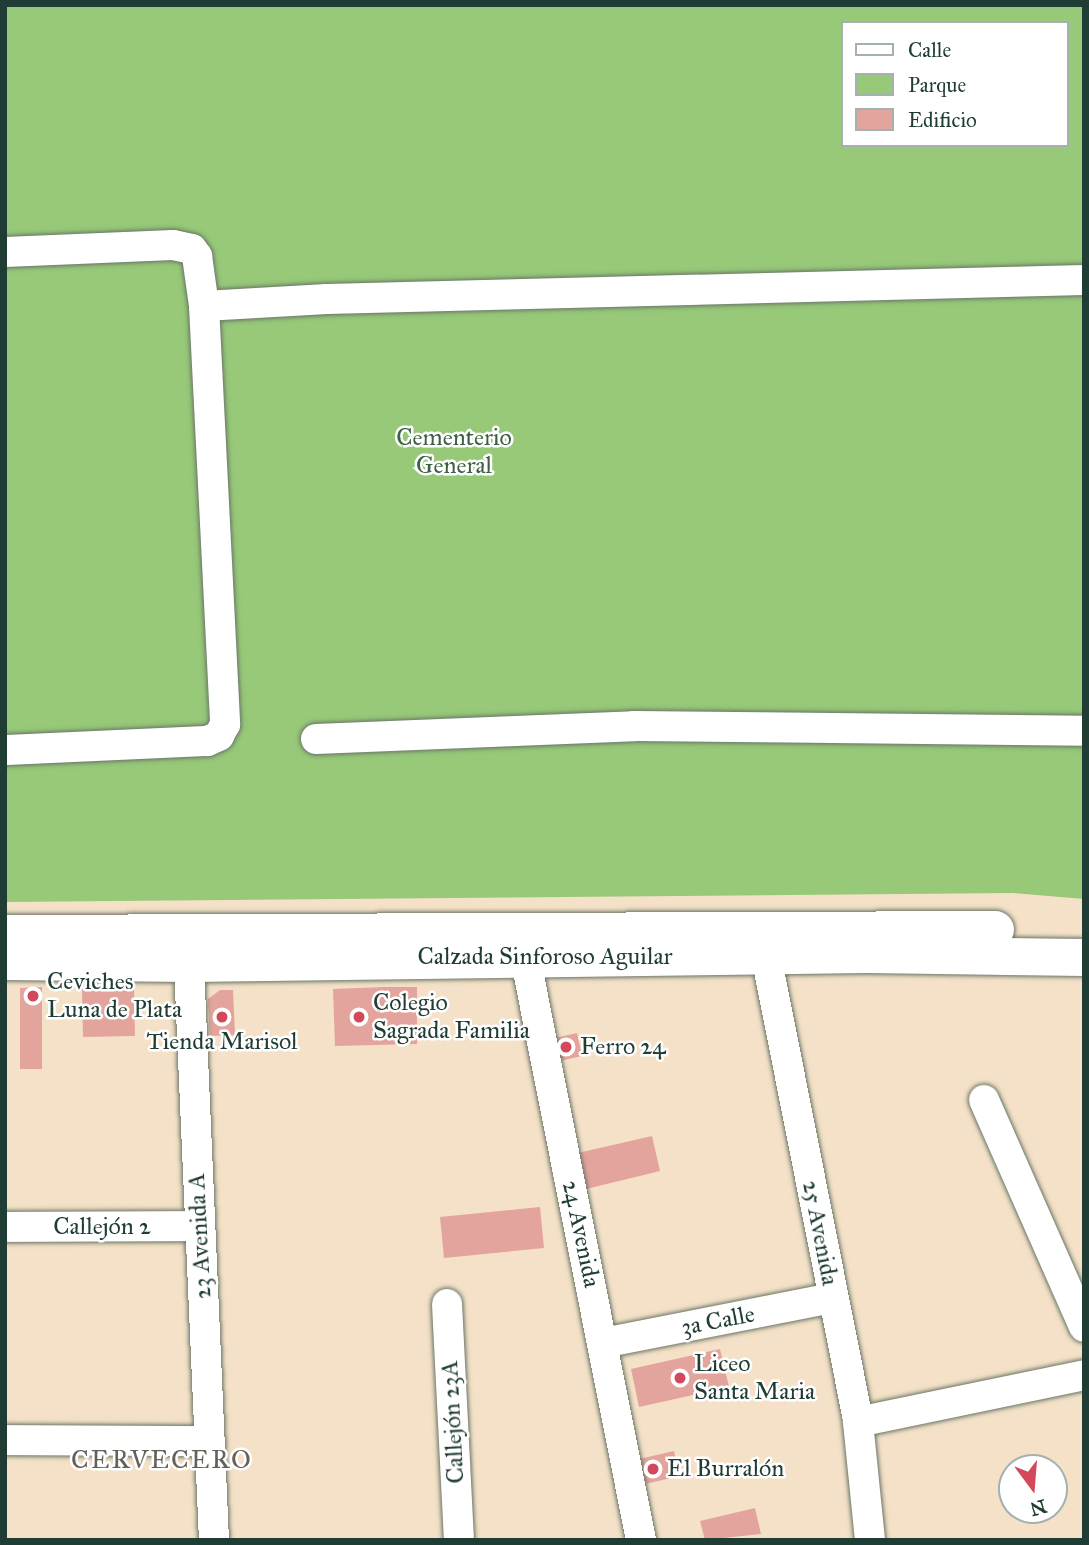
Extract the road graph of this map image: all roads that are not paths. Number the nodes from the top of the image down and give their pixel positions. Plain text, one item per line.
1 (5, 252) edge
2 (1084, 280) edge
3 (204, 306) junction
4 (1084, 731) edge
5 (316, 739) dead end
6 (5, 750) edge
7 (5, 933) edge
8 (1084, 933) edge
9 (522, 942) junction
10 (762, 942) junction
11 (188, 947) junction
12 (1084, 957) edge
13 (5, 961) edge
14 (984, 1100) dead end
15 (199, 1226) junction
16 (5, 1227) edge
17 (833, 1298) junction
18 (447, 1304) dead end
19 (1084, 1328) edge
20 (603, 1343) junction
21 (1084, 1375) edge
22 (858, 1422) junction
23 (5, 1440) edge
24 (210, 1441) junction
25 (214, 1540) edge
26 (459, 1540) edge
27 (641, 1540) edge
28 (870, 1540) edge

1 - 3 street
2 - 3 street
3 - 6 street
4 - 5 street
7 - 11 main road, Calzada Sinforoso Aguilar
8 - 10 main road, Calzada Sinforoso Aguilar
9 - 10 main road, Calzada Sinforoso Aguilar
9 - 11 main road, Calzada Sinforoso Aguilar
9 - 20 street, 24 Avenida
10 - 12 main road, Calzada Sinforoso Aguilar
10 - 17 street, 25 Avenida
11 - 13 main road, Calzada Sinforoso Aguilar
11 - 15 street, 23 Avenida A
14 - 19 street
15 - 16 street, Callejón 2
15 - 24 street, 23 Avenida A
17 - 20 street, 3a Calle
17 - 22 street, 25 Avenida
18 - 26 street, Callejón 23A
20 - 27 street, 24 Avenida
21 - 22 street
22 - 28 street, 25 Avenida
23 - 24 street
24 - 25 street, 23 Avenida A

